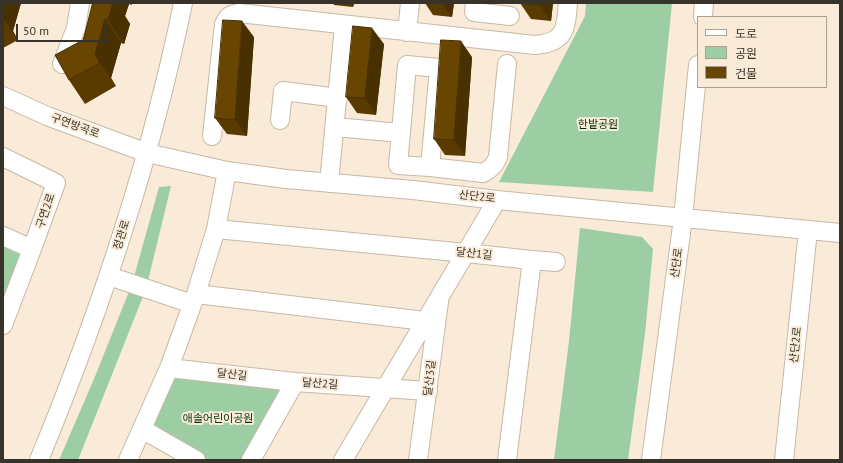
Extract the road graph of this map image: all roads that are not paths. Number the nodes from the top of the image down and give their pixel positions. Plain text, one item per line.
1 (80, 3) edge
2 (183, 3) edge
3 (410, 3) edge
4 (475, 3) edge
5 (568, 3) edge
6 (704, 3) edge
7 (510, 9) edge
8 (278, 10) edge
9 (703, 16) edge
10 (344, 26) junction
11 (407, 32) junction
12 (506, 42) junction
13 (62, 64) edge
14 (507, 64) dead end
15 (697, 77) edge
16 (3, 96) edge
17 (338, 98) junction
18 (280, 120) dead end
19 (335, 127) junction
20 (401, 133) junction
21 (212, 136) dead end
22 (147, 153) junction
23 (3, 156) edge
24 (430, 168) junction
25 (226, 171) junction
26 (330, 183) junction
27 (496, 200) junction
28 (684, 218) junction
29 (216, 229) junction
30 (808, 230) junction
31 (840, 233) edge
32 (3, 236) edge
33 (32, 249) junction
34 (466, 252) junction
35 (519, 259) junction
36 (556, 262) dead end
37 (109, 276) junction
38 (440, 295) junction
39 (194, 299) junction
40 (425, 321) junction
41 (3, 325) edge
42 (169, 368) junction
43 (295, 382) junction
44 (386, 388) junction
45 (428, 391) junction
46 (142, 429) junction
47 (39, 460) edge
48 (128, 460) edge
49 (196, 460) edge
50 (251, 460) edge
51 (343, 460) edge
52 (418, 460) edge
53 (507, 460) edge
54 (651, 460) edge
55 (784, 460) edge

1 - 13 street
2 - 22 street, 정관로
3 - 11 street
4 - 7 street
5 - 12 street
6 - 9 street
7 - 12 street
8 - 10 street
8 - 21 street
10 - 11 street
10 - 17 street
11 - 12 street
14 - 24 street
15 - 28 street, 산단로
16 - 22 street, 구연방곡로
17 - 18 street
17 - 19 street
19 - 20 street
19 - 26 street
20 - 24 street
20 - 24 street
22 - 25 street, 산단2로
22 - 37 street, 정관로
23 - 33 street, 구연2로
25 - 26 street, 산단2로
25 - 29 street
26 - 27 street, 산단2로
27 - 28 street, 산단2로
27 - 34 street
28 - 30 street, 산단2로
28 - 54 street, 산단로
29 - 34 street, 달산1길
29 - 39 street
30 - 31 street, 산단2로
30 - 55 street, 산단2로
32 - 33 street
33 - 41 street, 구연2로
34 - 35 street, 달산1길
34 - 38 street
35 - 36 street
35 - 53 street, 달산1길
37 - 39 street
37 - 47 street, 정관로
38 - 40 street
38 - 45 street, 달산3길
39 - 40 street
39 - 42 street
40 - 44 street
42 - 43 street, 달산길
42 - 46 street
43 - 44 street, 달산2길
43 - 50 street, 달산2길
44 - 45 street, 달산2길
44 - 51 street
45 - 52 street, 달산3길
46 - 48 street
46 - 49 street

